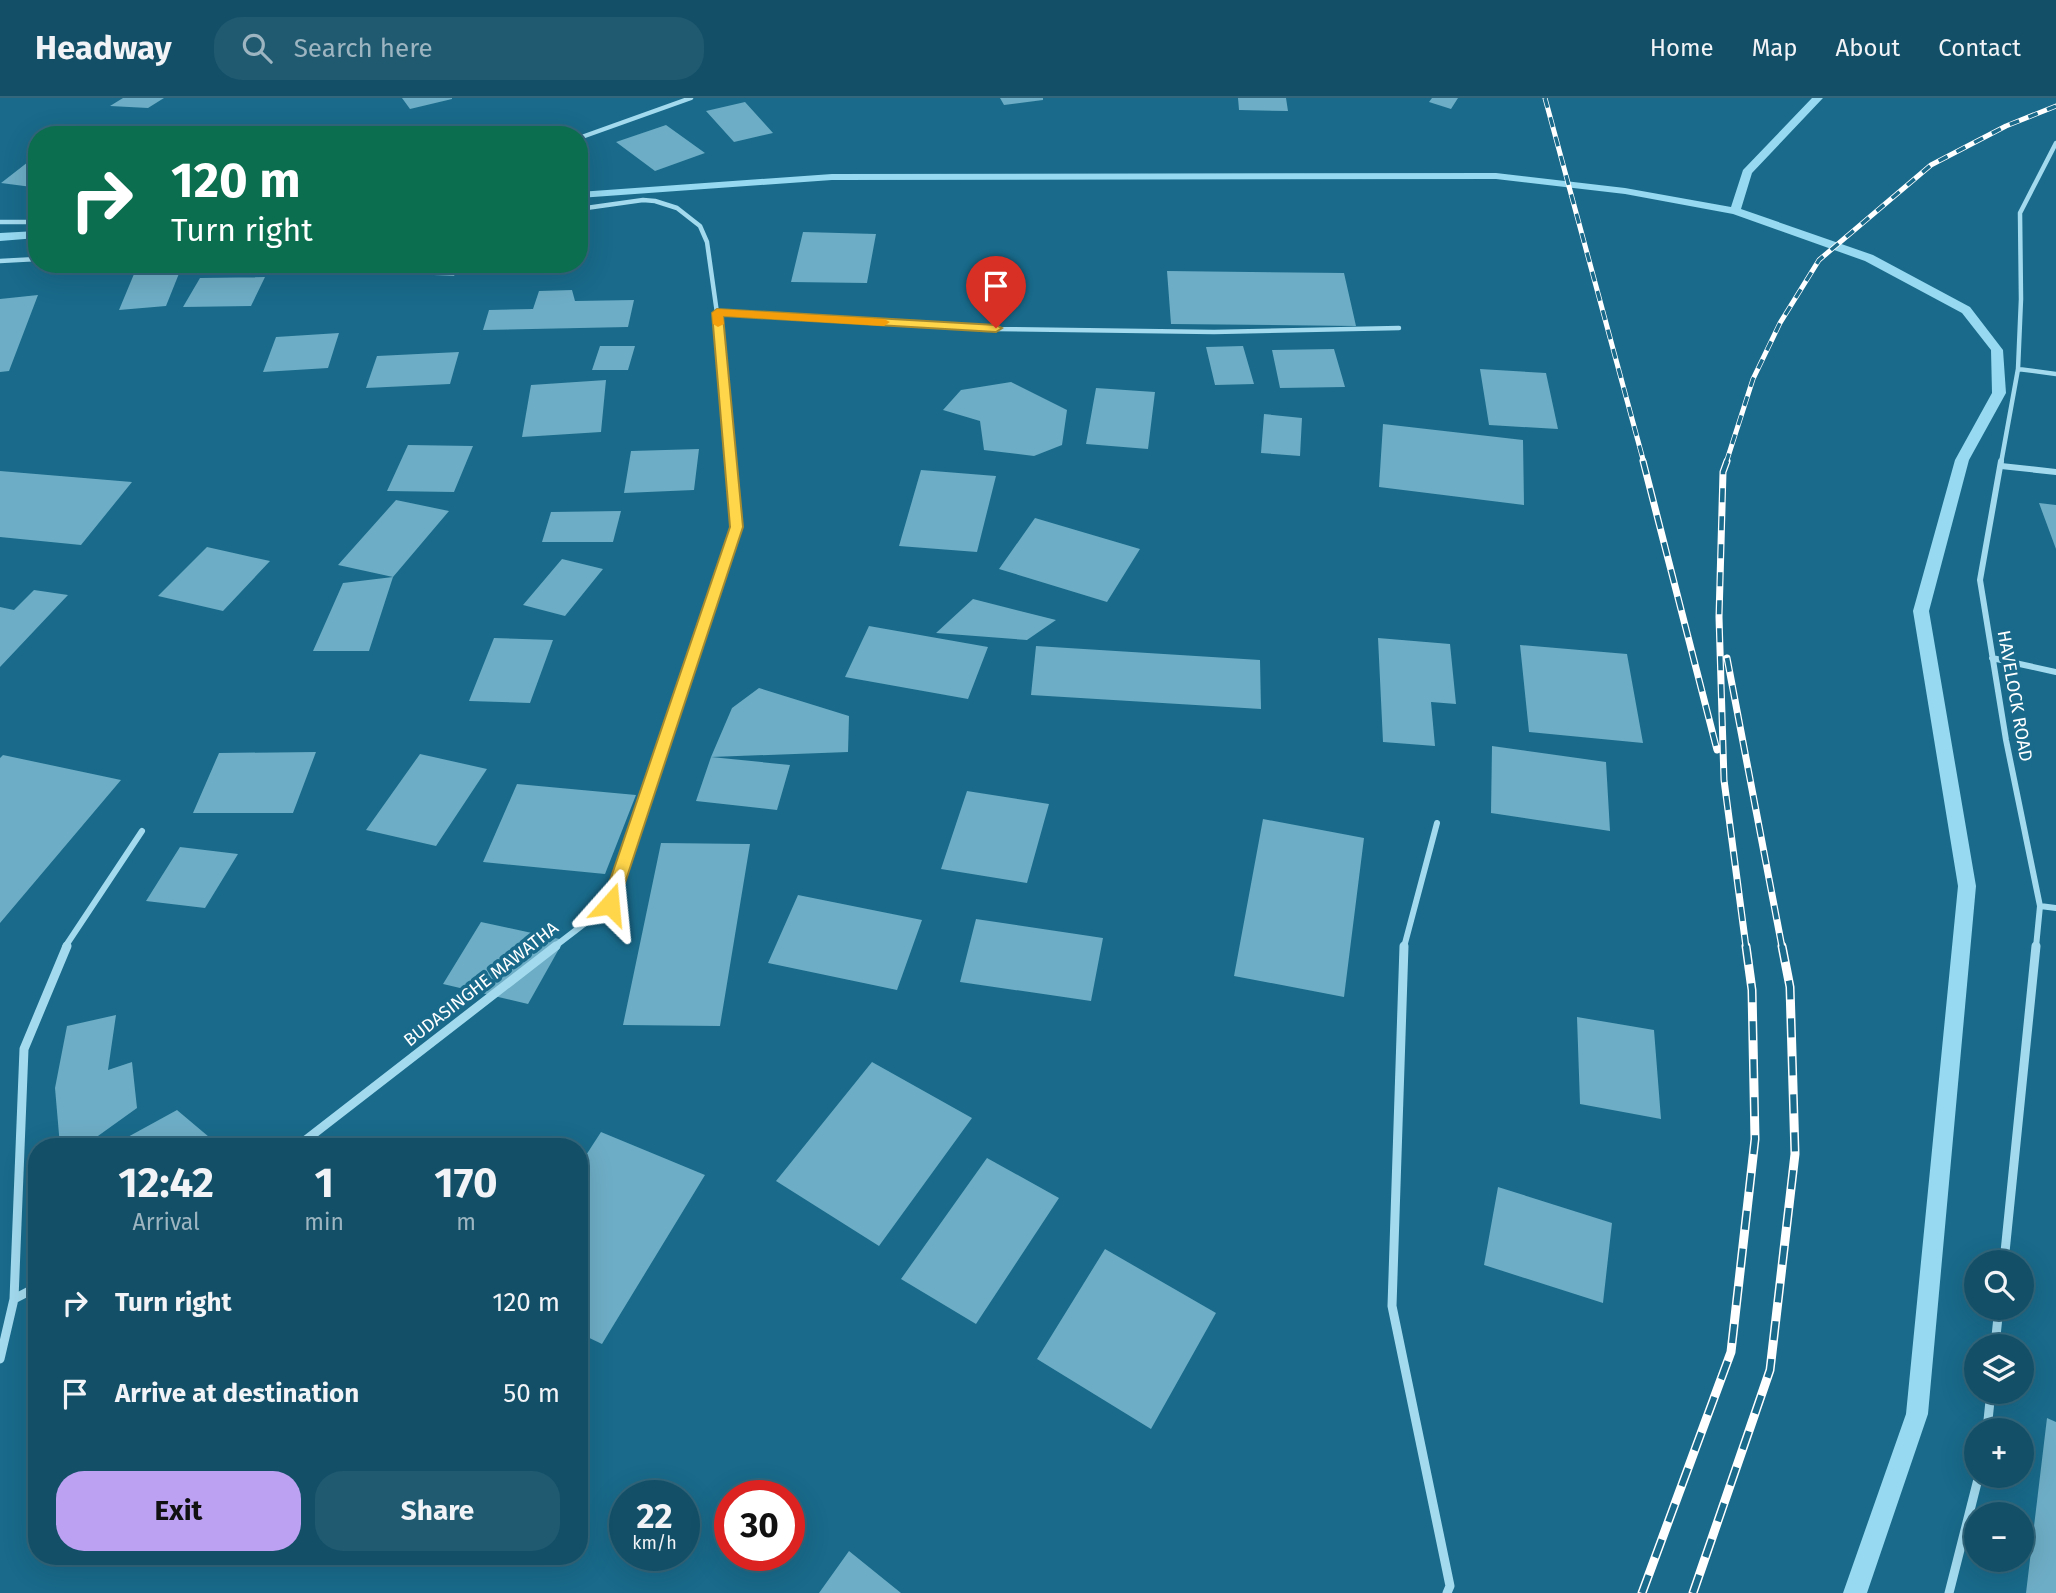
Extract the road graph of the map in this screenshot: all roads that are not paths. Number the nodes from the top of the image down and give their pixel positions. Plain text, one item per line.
1 (691, 98) edge
2 (588, 135) edge
3 (2056, 143) edge
4 (588, 208) edge
5 (0, 222) edge
6 (28, 222) edge
7 (28, 259) edge
8 (0, 261) edge
9 (717, 313) junction
10 (1399, 328) dead end
11 (2018, 369) junction
12 (2056, 374) edge
13 (2001, 466) junction
14 (2056, 472) edge
15 (1992, 658) junction
16 (2056, 672) edge
17 (1437, 823) dead end
18 (142, 831) dead end
19 (2040, 906) junction
20 (2056, 908) edge
21 (308, 1138) edge
22 (2005, 1250) edge
23 (28, 1292) edge
24 (14, 1299) junction
25 (0, 1359) edge
26 (1976, 1488) edge
27 (1447, 1593) edge
28 (1949, 1593) edge

1 - 2 street
3 - 11 street, HAVELOCK ROAD
4 - 9 street, BUDASINGHE MAWATHA
5 - 6 street
7 - 8 street
9 - 10 street
9 - 21 street, BUDASINGHE MAWATHA
11 - 12 street
11 - 13 street, HAVELOCK ROAD
13 - 14 street
13 - 15 street, HAVELOCK ROAD
15 - 16 street
15 - 19 street, HAVELOCK ROAD
17 - 27 street
18 - 24 street
19 - 20 street
19 - 22 street, HAVELOCK ROAD
23 - 24 street
24 - 25 street
26 - 28 street

